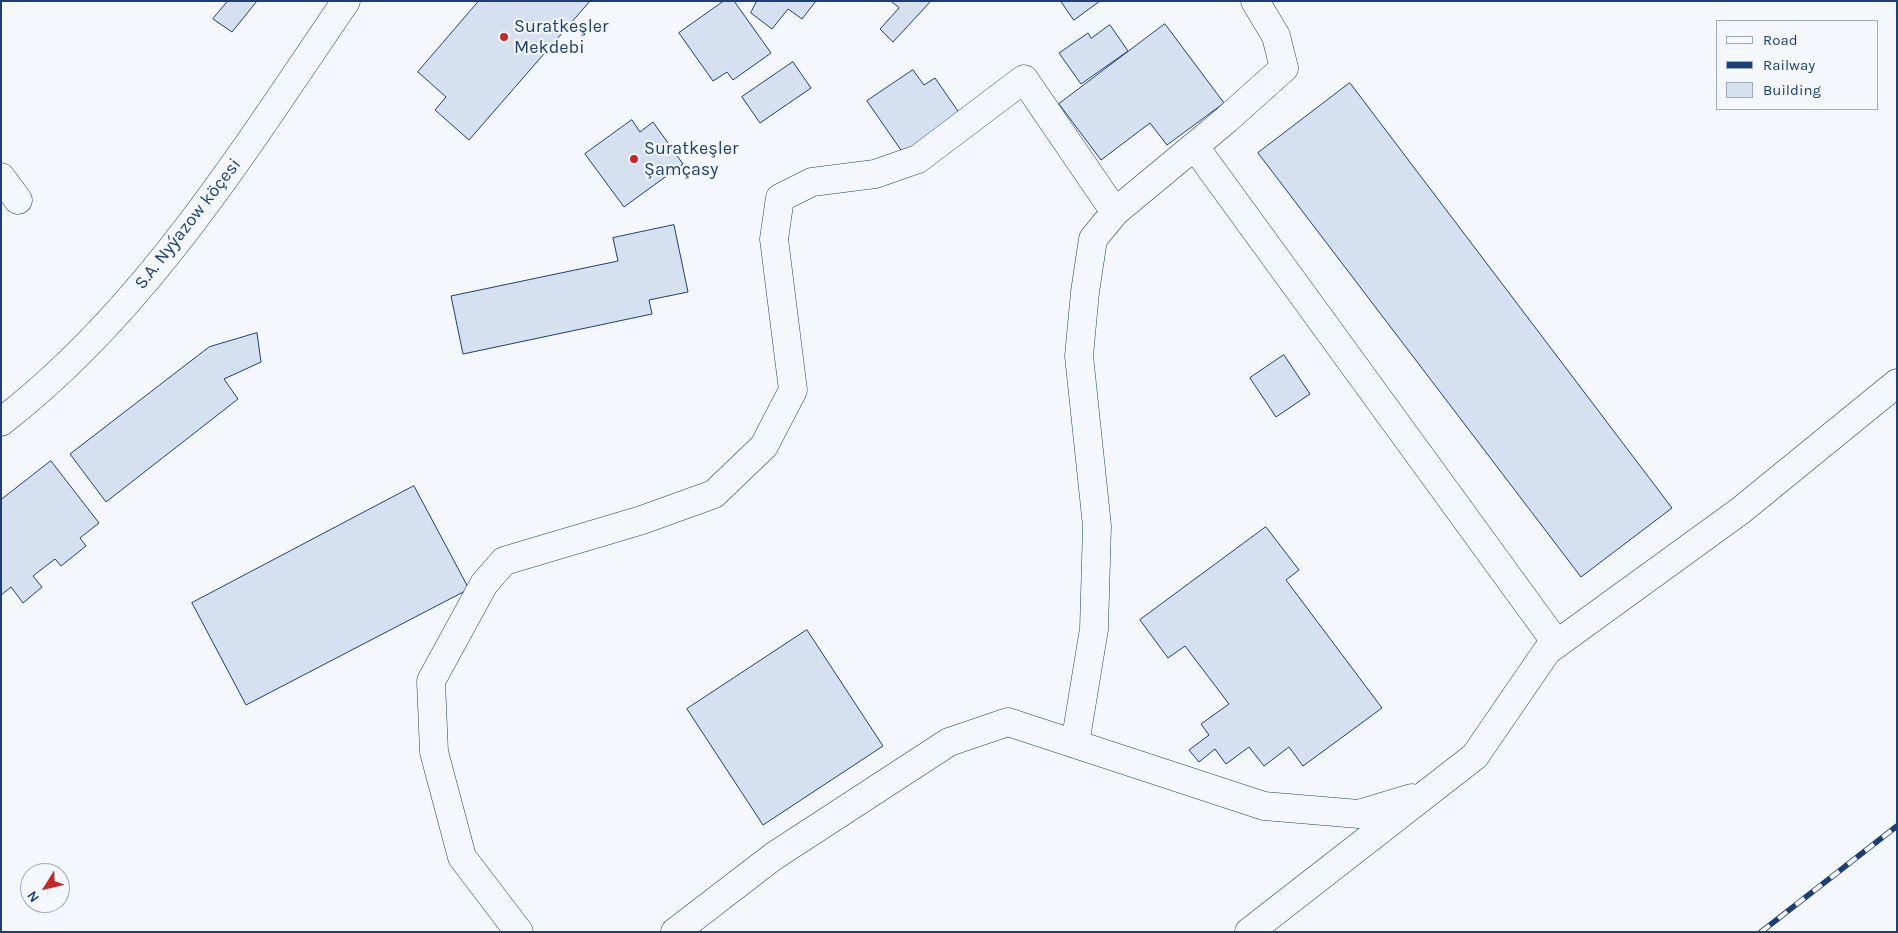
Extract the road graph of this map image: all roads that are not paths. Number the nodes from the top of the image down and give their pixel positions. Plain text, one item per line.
1 (346, 1) edge
2 (1255, 1) edge
3 (1194, 147) junction
4 (1, 176) edge
5 (18, 200) dead end
6 (1116, 212) junction
7 (1897, 383) edge
8 (1, 422) edge
9 (1557, 644) junction
10 (1074, 744) junction
11 (1427, 793) junction
12 (519, 932) edge
13 (675, 932) edge
14 (1249, 932) edge

1 - 8 street, S.A. Nyýazow köçesi
2 - 3 street
3 - 6 street
3 - 9 street
4 - 5 street
6 - 10 street
6 - 12 street
7 - 9 street
9 - 11 street
10 - 11 street
10 - 13 street
11 - 14 street

